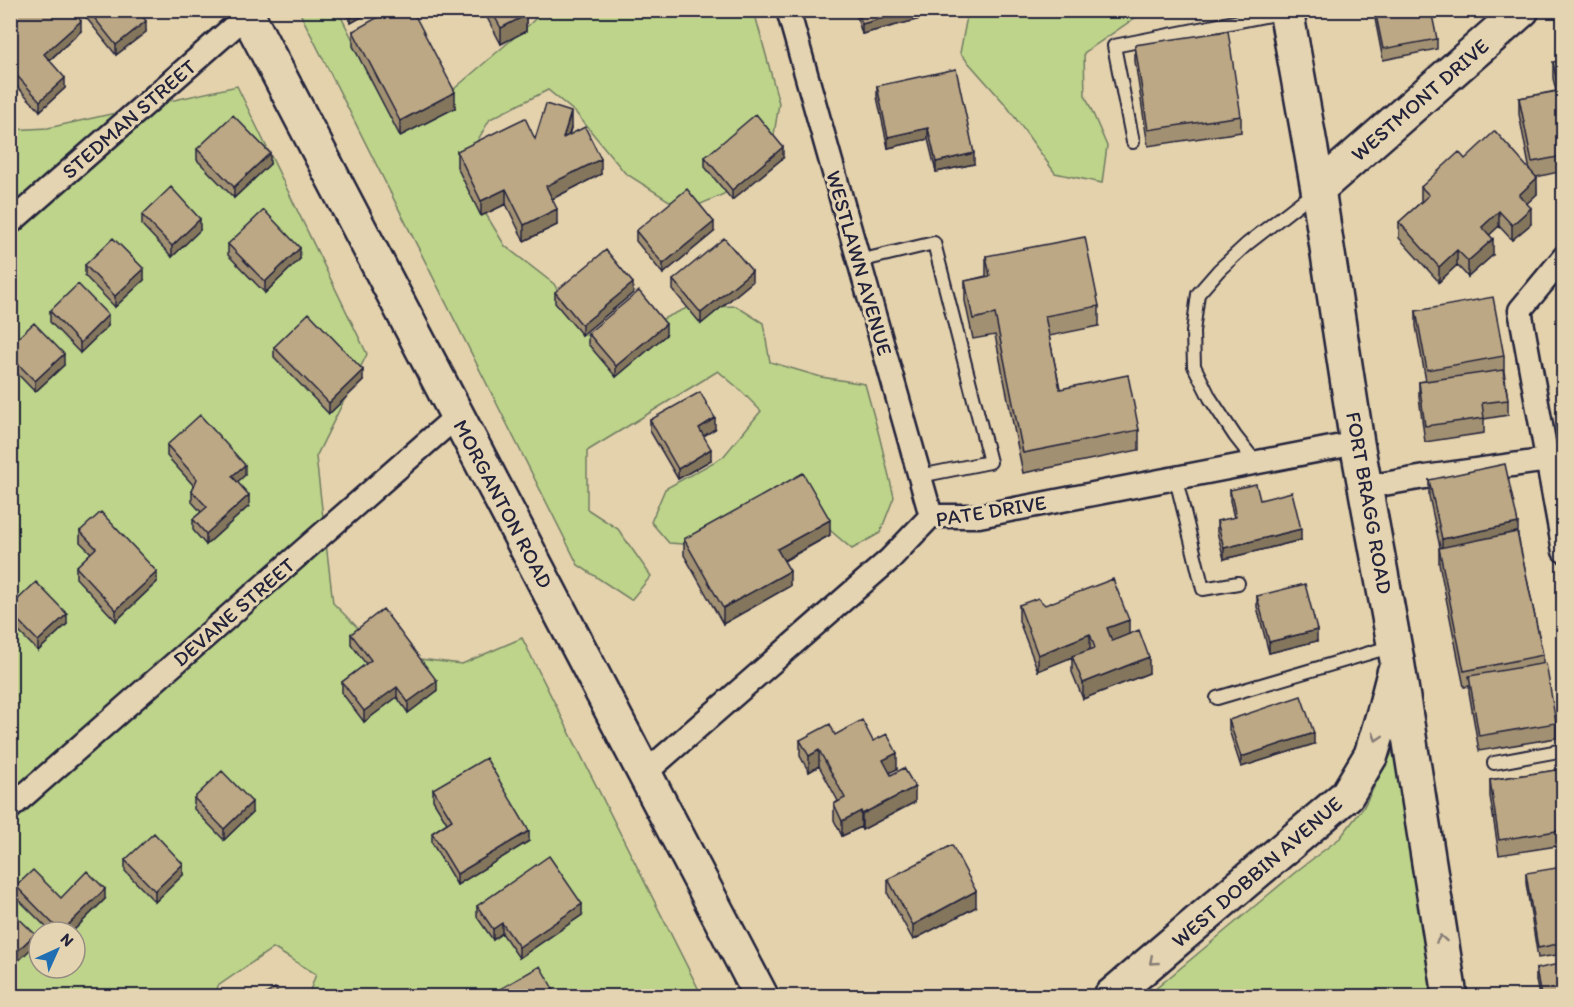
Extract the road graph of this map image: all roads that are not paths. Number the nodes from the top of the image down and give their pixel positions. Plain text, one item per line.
1 (788, 10) edge
2 (1522, 10) edge
3 (1286, 11) edge
4 (246, 13) edge
5 (1132, 142) dead end
6 (1318, 189) junction
7 (10, 223) edge
8 (1563, 257) edge
9 (859, 261) junction
10 (457, 416) junction
11 (1357, 443) junction
12 (1548, 460) junction
13 (1257, 464) junction
14 (920, 476) junction
15 (1176, 479) junction
16 (1366, 487) junction
17 (1559, 496) edge
18 (931, 516) junction
19 (1563, 551) edge
20 (1238, 583) dead end
21 (1395, 653) junction
22 (1217, 698) dead end
23 (1563, 750) edge
24 (1494, 763) dead end
25 (644, 774) junction
26 (10, 808) edge
27 (761, 996) edge
28 (1111, 996) edge
29 (1450, 996) edge

1 - 9 street, WESTLAWN AVENUE
2 - 6 main road, WESTMONT DRIVE
3 - 5 lane
3 - 6 main road, FORT BRAGG ROAD
4 - 7 street, STEDMAN STREET
4 - 10 main road, MORGANTON ROAD
6 - 11 main road, FORT BRAGG ROAD
6 - 13 lane
8 - 12 street
9 - 14 street, WESTLAWN AVENUE
9 - 14 lane
10 - 25 main road, MORGANTON ROAD
10 - 26 street, DEVANE STREET
11 - 13 street, PATE DRIVE
11 - 16 main road, FORT BRAGG ROAD
12 - 16 street
12 - 17 street
13 - 15 street, PATE DRIVE
14 - 18 street, WESTLAWN AVENUE
15 - 18 street, PATE DRIVE
15 - 20 lane
16 - 21 main road, FORT BRAGG ROAD
17 - 19 street
18 - 25 street, PATE DRIVE
21 - 22 lane
21 -> 28 main road, WEST DOBBIN AVENUE
29 -> 21 main road, FORT BRAGG ROAD
23 - 24 lane
25 - 27 main road, MORGANTON ROAD

